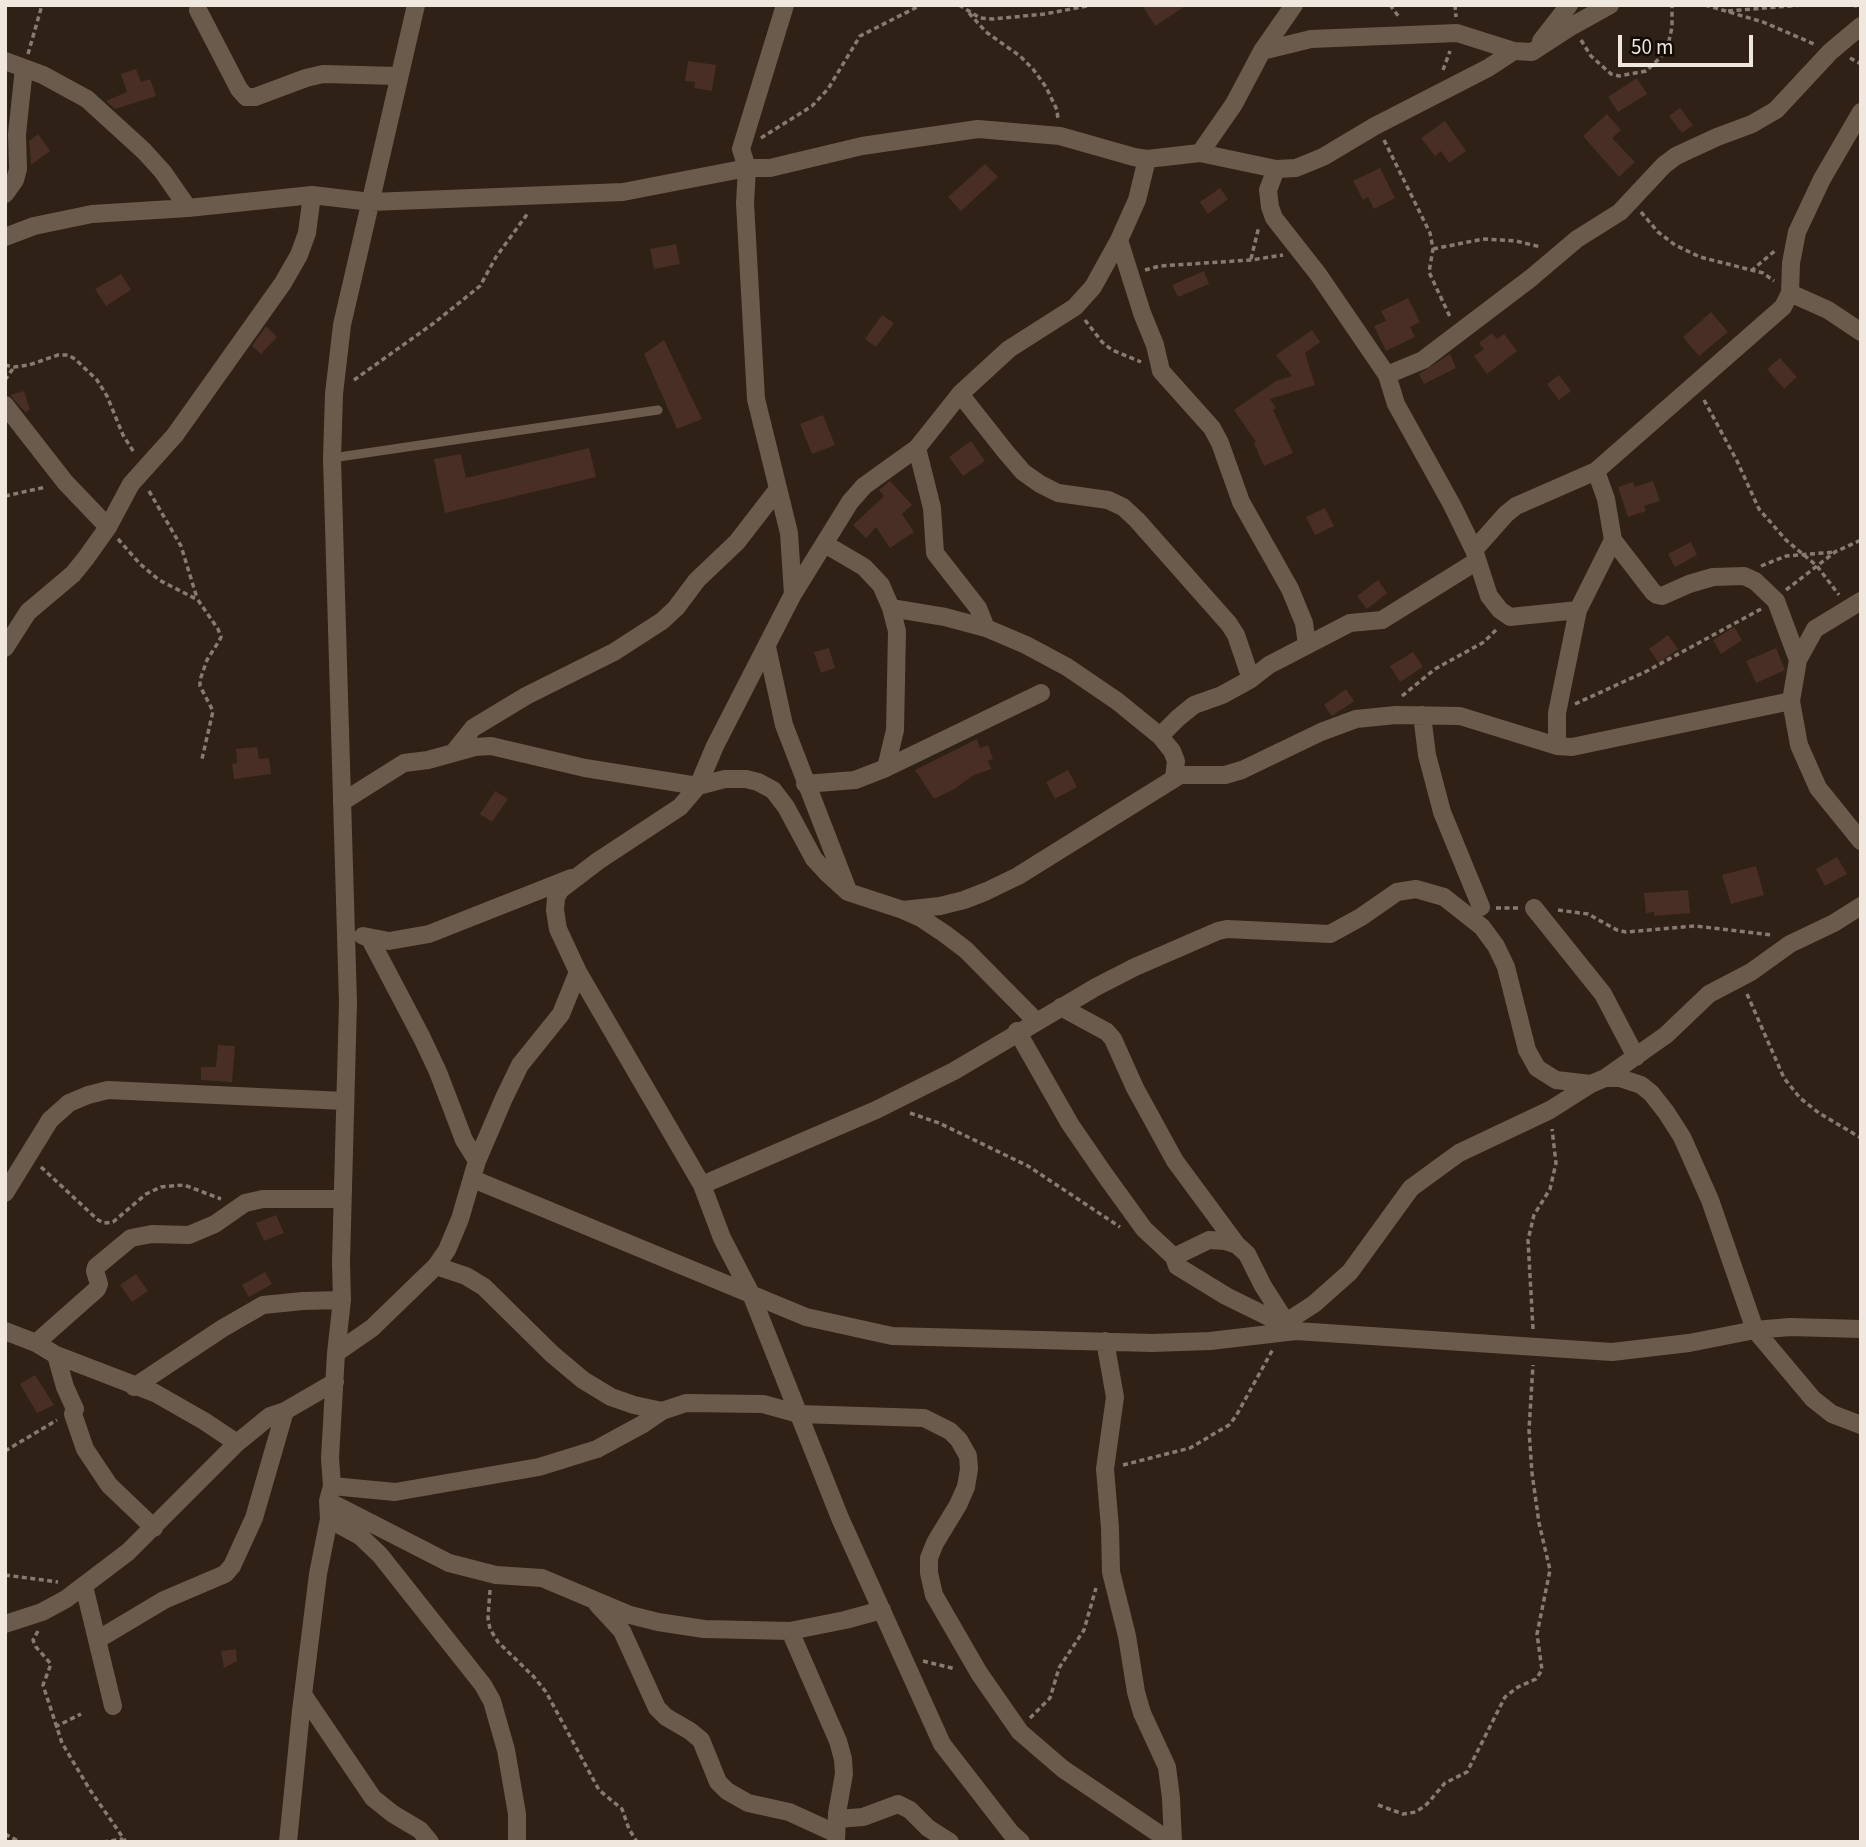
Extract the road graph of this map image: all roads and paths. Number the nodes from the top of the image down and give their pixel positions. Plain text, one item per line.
1 (42, 5) edge
2 (416, 5) edge
3 (775, 5) edge
4 (785, 5) edge
5 (920, 5) edge
6 (959, 5) edge
7 (1092, 5) edge
8 (1294, 5) edge
9 (1569, 5) edge
10 (1610, 5) edge
11 (1672, 5) edge
12 (1705, 5) edge
13 (1802, 5) edge
14 (1852, 5) edge
15 (1861, 7) edge
16 (198, 10) dead end
17 (1726, 11) junction
18 (970, 13) junction
19 (778, 23) junction
20 (1572, 26) junction
21 (1861, 26) edge
22 (1457, 33) junction
23 (1262, 51) junction
24 (1523, 51) junction
25 (1830, 52) junction
26 (5, 61) edge
27 (24, 68) junction
28 (398, 76) junction
29 (1434, 95) junction
30 (1861, 112) edge
31 (1375, 127) junction
32 (1060, 136) junction
33 (741, 149) junction
34 (1200, 153) junction
35 (1147, 159) junction
36 (747, 168) junction
37 (1276, 169) junction
38 (5, 194) edge
39 (312, 195) junction
40 (1633, 198) junction
41 (371, 202) junction
42 (188, 208) junction
43 (529, 212) dead end
44 (5, 236) edge
45 (1119, 240) junction
46 (1433, 249) junction
47 (1302, 252) junction
48 (1561, 252) junction
49 (1131, 274) junction
50 (1790, 293) junction
51 (1075, 307) junction
52 (1861, 331) edge
53 (1458, 335) junction
54 (5, 365) edge
55 (14, 367) junction
56 (1161, 371) junction
57 (1387, 375) junction
58 (5, 380) edge
59 (1699, 382) junction
60 (334, 394) junction
61 (960, 394) junction
62 (5, 405) edge
63 (658, 410) dead end
64 (917, 449) junction
65 (332, 458) junction
66 (141, 471) junction
67 (1596, 471) junction
68 (65, 482) junction
69 (778, 489) junction
70 (5, 496) edge
71 (108, 527) junction
72 (1613, 540) junction
73 (1861, 540) edge
74 (824, 547) junction
75 (1835, 552) junction
76 (1802, 553) junction
77 (1476, 555) junction
78 (1817, 566) junction
79 (1744, 576) junction
80 (793, 594) junction
81 (198, 600) junction
82 (1776, 601) junction
83 (1855, 604) edge
84 (891, 608) junction
85 (1578, 610) junction
86 (1510, 617) junction
87 (986, 628) junction
88 (1307, 645) junction
89 (767, 647) junction
90 (5, 648) edge
91 (1798, 660) junction
92 (1251, 679) junction
93 (1041, 692) dead end
94 (1400, 698) dead end
95 (1791, 701) junction
96 (1557, 713) junction
97 (1422, 715) junction
98 (1160, 736) junction
99 (1557, 746) junction
100 (453, 753) junction
101 (202, 759) dead end
102 (886, 768) junction
103 (1174, 778) junction
104 (805, 785) junction
105 (698, 786) junction
106 (342, 803) junction
107 (1861, 841) edge
108 (576, 877) junction
109 (848, 892) junction
110 (1861, 906) edge
111 (1481, 908) joint
112 (1534, 908) junction
113 (903, 910) junction
114 (346, 931) junction
115 (370, 939) junction
116 (1790, 944) junction
117 (578, 972) junction
118 (1732, 980) junction
119 (1061, 1007) junction
120 (1036, 1021) junction
121 (1017, 1031) junction
122 (1636, 1057) junction
123 (1598, 1081) junction
124 (345, 1101) junction
125 (876, 1110) junction
126 (1550, 1110) junction
127 (1861, 1138) edge
128 (29, 1156) junction
129 (477, 1161) junction
130 (473, 1180) junction
131 (702, 1185) junction
132 (5, 1193) edge
133 (342, 1199) junction
134 (240, 1206) junction
135 (1121, 1228) dead end
136 (1237, 1245) junction
137 (1174, 1257) junction
138 (436, 1266) junction
139 (751, 1294) junction
140 (342, 1300) junction
141 (1288, 1327) junction
142 (1861, 1329) edge
143 (1755, 1330) junction
144 (5, 1331) edge
145 (1105, 1341) junction
146 (36, 1343) junction
147 (1534, 1348) junction
148 (336, 1353) junction
149 (55, 1355) junction
150 (335, 1382) junction
151 (134, 1387) junction
152 (75, 1409) junction
153 (285, 1411) junction
154 (662, 1411) junction
155 (799, 1414) junction
156 (1861, 1425) edge
157 (237, 1443) junction
158 (5, 1451) edge
159 (1105, 1469) junction
160 (329, 1502) junction
161 (154, 1528) junction
162 (496, 1575) junction
163 (5, 1576) edge
164 (1100, 1578) dead end
165 (84, 1586) junction
166 (595, 1602) junction
167 (52, 1607) junction
168 (882, 1610) junction
169 (5, 1624) edge
170 (790, 1631) junction
171 (97, 1640) junction
172 (902, 1654) junction
173 (979, 1673) junction
174 (304, 1696) junction
175 (113, 1706) dead end
176 (81, 1714) dead end
177 (55, 1727) junction
178 (1020, 1732) junction
179 (1378, 1805) dead end
180 (836, 1831) edge
181 (5, 1834) edge
182 (125, 1840) edge
183 (1019, 1841) edge
184 (20, 1842) edge
185 (103, 1842) edge
186 (288, 1842) edge
187 (430, 1842) edge
188 (517, 1842) edge
189 (637, 1842) edge
190 (950, 1842) edge
191 (1172, 1842) edge

1 - 27 path
2 - 28 street
3 - 19 street
4 - 19 street
5 - 33 path
6 - 18 path
7 - 18 path
8 - 23 street
9 - 24 street
10 - 20 street
11 - 20 path
12 - 17 path
13 - 17 path
14 - 15 path
16 - 28 street
17 - 25 path
18 - 32 path
19 - 33 street
20 - 24 street
21 - 25 street
22 - 23 street
22 - 24 street
22 - 29 path
23 - 34 street
24 - 29 street
25 - 40 street
26 - 27 street
27 - 38 street
27 - 42 street
28 - 41 street
29 - 31 street
30 - 50 street
31 - 37 street
31 - 46 path
32 - 35 street
32 - 36 street
33 - 36 street
34 - 35 street
34 - 37 street
35 - 45 street
36 - 41 street
36 - 69 street
37 - 47 street
39 - 41 street
39 - 42 street
39 - 66 street
40 - 48 street
40 - 50 path
41 - 60 street
42 - 44 street
43 - 60 path
45 - 49 street
45 - 51 street
46 - 48 path
46 - 53 path
47 - 49 path
47 - 57 street
48 - 53 street
49 - 56 street
50 - 52 street
50 - 59 street
51 - 56 path
51 - 61 street
53 - 57 street
54 - 55 path
55 - 58 path
55 - 66 path
56 - 88 street
57 - 77 street
59 - 67 street
59 - 76 path
60 - 65 street
61 - 64 street
61 - 92 street
62 - 68 street
63 - 65 lane
64 - 74 street
64 - 87 street
65 - 106 street
66 - 71 street
66 - 81 path
67 - 72 street
67 - 77 street
68 - 70 path
68 - 71 street
69 - 80 street
69 - 100 street
71 - 81 path
71 - 90 street
72 - 79 street
72 - 85 street
73 - 75 path
74 - 80 street
74 - 84 street
75 - 76 path
75 - 78 path
76 - 78 path
76 - 79 path
77 - 86 street
77 - 88 street
78 - 82 path
78 - 83 path
79 - 82 street
80 - 89 street
81 - 101 path
82 - 91 street
82 - 96 path
83 - 91 street
84 - 87 street
84 - 102 street
85 - 86 street
85 - 96 street
86 - 94 path
87 - 98 street
88 - 92 street
89 - 104 street
89 - 105 street
91 - 95 street
92 - 98 street
93 - 102 street
95 - 99 street
95 - 107 street
96 - 99 street
97 - 99 street
97 - 103 street
97 - 111 street
98 - 103 street
100 - 105 street
100 - 106 street
102 - 104 street
103 - 113 street
104 - 109 street
105 - 108 street
105 - 109 street
106 - 114 street
108 - 115 street
108 - 117 street
109 - 113 street
110 - 116 street
111 - 112 path
112 - 116 path
112 - 122 street
113 - 120 street
114 - 115 street
114 - 124 street
115 - 129 street
116 - 118 street
117 - 129 street
117 - 131 street
118 - 122 street
118 - 127 path
119 - 120 street
119 - 123 street
119 - 136 street
120 - 121 street
121 - 125 street
121 - 137 street
122 - 123 street
123 - 126 street
123 - 143 street
124 - 128 street
124 - 133 street
125 - 131 street
125 - 135 path
126 - 141 street
126 - 147 path
128 - 132 street
128 - 134 path
129 - 130 street
130 - 138 street
130 - 139 street
131 - 139 street
133 - 134 street
133 - 140 street
134 - 146 street
136 - 137 street
136 - 141 street
137 - 141 street
138 - 148 street
138 - 154 street
139 - 145 street
139 - 155 street
140 - 148 street
140 - 151 street
141 - 145 street
141 - 147 street
141 - 159 path
142 - 143 street
143 - 147 street
143 - 156 street
144 - 146 street
145 - 159 street
146 - 149 street
147 - 179 path
148 - 150 street
149 - 151 street
149 - 152 street
150 - 153 street
150 - 160 street
151 - 157 street
152 - 158 path
152 - 161 street
153 - 157 street
153 - 171 street
154 - 155 street
154 - 160 street
155 - 168 street
155 - 173 street
157 - 161 street
159 - 191 street
160 - 162 street
160 - 174 street
160 - 188 street
161 - 165 street
162 - 166 street
162 - 189 path
163 - 165 path
164 - 178 path
165 - 167 street
165 - 171 street
166 - 170 street
166 - 180 street
167 - 169 street
167 - 177 path
168 - 170 street
168 - 172 street
170 - 180 street
171 - 175 street
172 - 173 path
172 - 183 street
173 - 178 street
174 - 186 street
174 - 187 street
176 - 177 path
177 - 182 path
178 - 191 street
180 - 190 street
181 - 184 path
182 - 185 path

